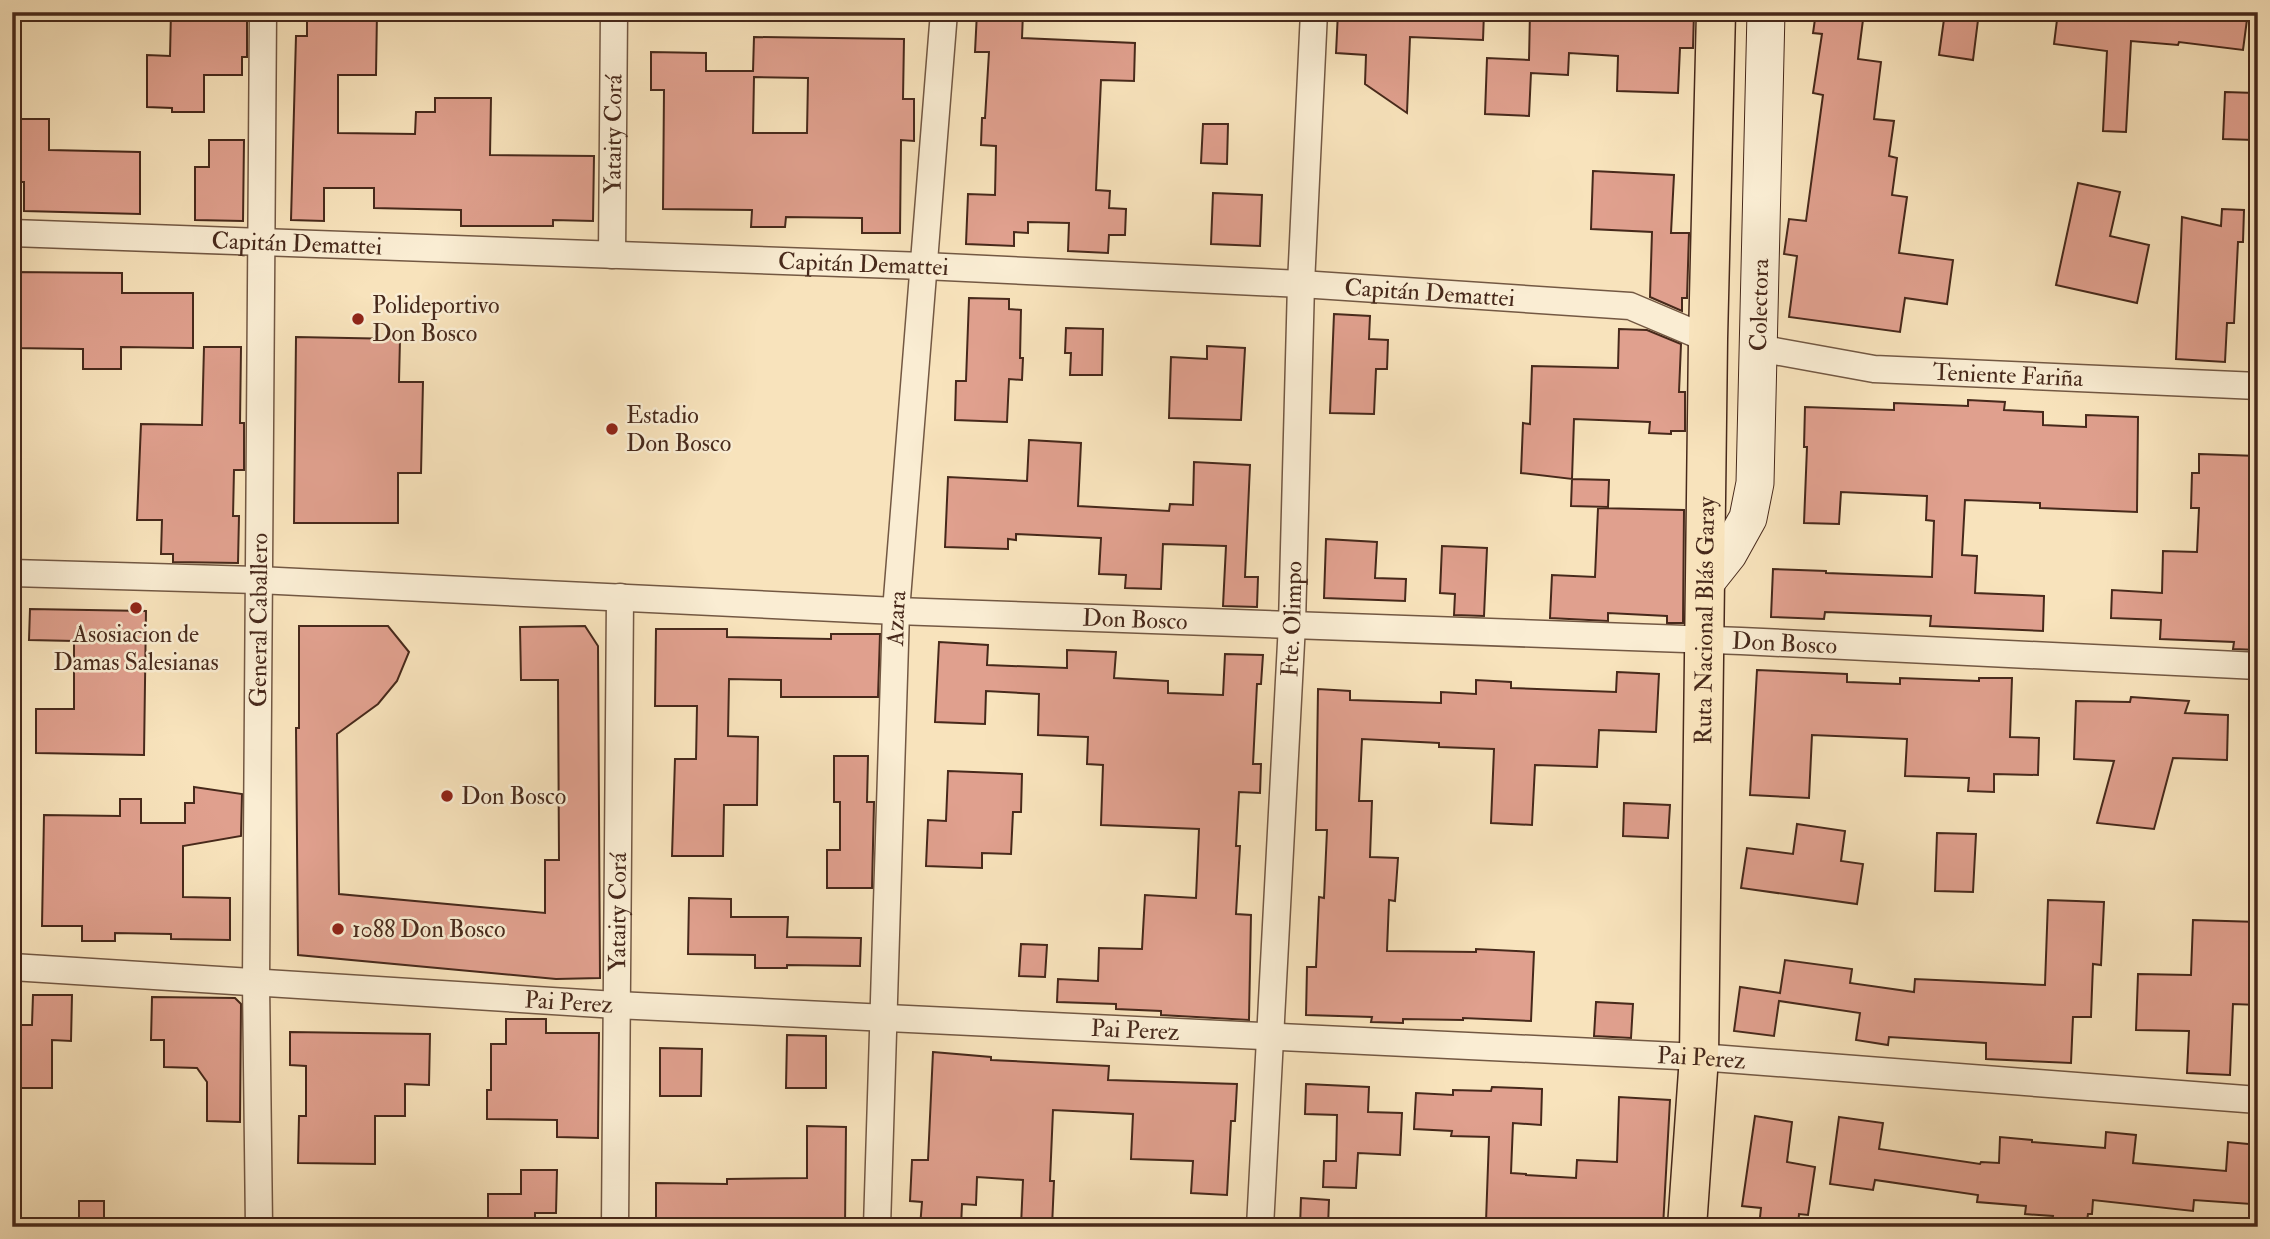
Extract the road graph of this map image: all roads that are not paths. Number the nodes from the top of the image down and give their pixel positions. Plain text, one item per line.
1 (263, 12) edge
2 (614, 12) edge
3 (944, 12) edge
4 (1314, 12) edge
5 (1716, 12) edge
6 (1766, 12) edge
7 (12, 233) edge
8 (260, 242) junction
9 (612, 255) junction
10 (924, 266) junction
11 (1301, 284) junction
12 (1708, 339) junction
13 (1758, 348) junction
14 (2258, 386) edge
15 (12, 573) edge
16 (258, 580) junction
17 (1705, 583) junction
18 (620, 597) junction
19 (896, 611) junction
20 (1293, 624) junction
21 (1704, 640) junction
22 (2258, 666) edge
23 (12, 967) edge
24 (256, 982) junction
25 (616, 1005) junction
26 (883, 1017) junction
27 (1270, 1035) junction
28 (1699, 1057) junction
29 (2258, 1100) edge
30 (259, 1227) edge
31 (615, 1227) edge
32 (877, 1227) edge
33 (1260, 1227) edge
34 (1687, 1227) edge

1 - 8 street, General Caballero
2 - 9 street, Yataity Corá
3 - 10 street, Azara
4 - 11 street, Fte. Olimpo
5 - 12 highway, Ruta Nacional Blás Garay
6 - 13 main road, Colectora
7 - 8 street, Capitán Demattei
8 - 9 street, Capitán Demattei
8 - 16 street, General Caballero
9 - 10 street, Capitán Demattei
10 - 11 street, Capitán Demattei
10 - 19 street, Azara
11 - 12 street, Capitán Demattei
11 - 20 street, Fte. Olimpo
12 - 17 highway, Ruta Nacional Blás Garay
13 - 14 street, Teniente Fariña
13 - 17 main road, Colectora
15 - 16 street, Don Bosco
16 - 18 street, Don Bosco
16 - 24 street, General Caballero
17 - 21 highway, Ruta Nacional Blás Garay
18 - 19 street, Don Bosco
18 - 25 street, Yataity Corá
19 - 20 street, Don Bosco
19 - 26 street, Azara
20 - 21 street, Don Bosco
20 - 27 street, Fte. Olimpo
21 - 22 street, Don Bosco
21 - 28 highway, Ruta Nacional Blás Garay
23 - 24 street, Pai Perez
24 - 25 street, Pai Perez
24 - 30 street, General Caballero
25 - 26 street, Pai Perez
25 - 31 street, Yataity Corá
26 - 27 street, Pai Perez
26 - 32 street, Azara
27 - 28 street, Pai Perez
27 - 33 street, Fte. Olimpo
28 - 29 street, Pai Perez
28 - 34 highway, Ruta Nacional Blás Garay

